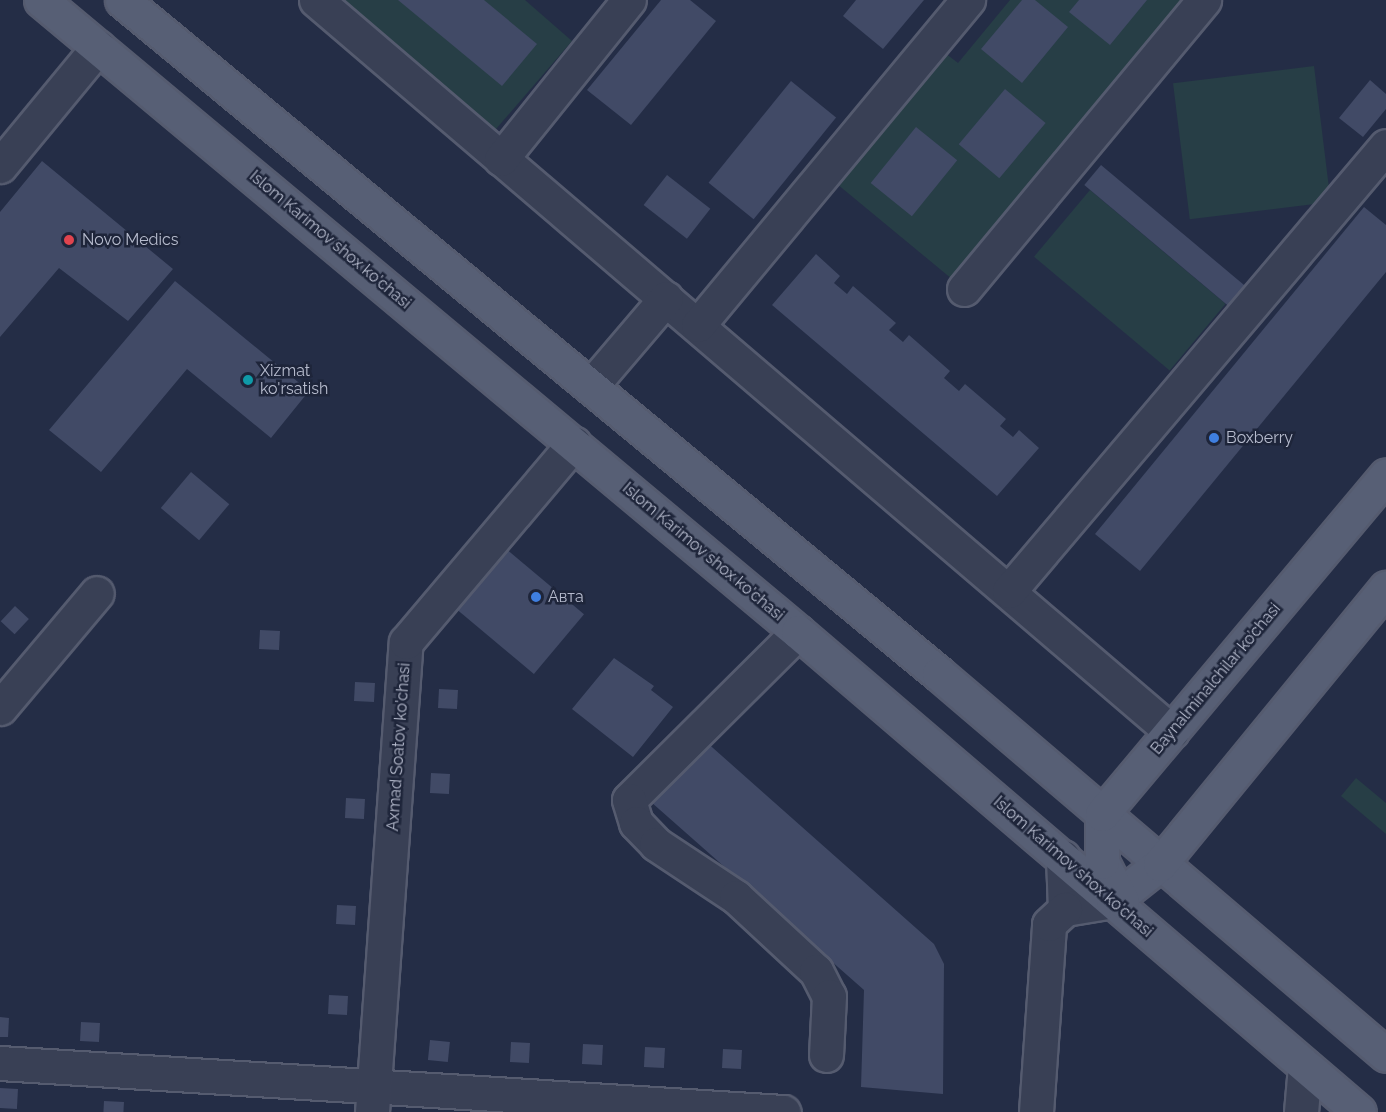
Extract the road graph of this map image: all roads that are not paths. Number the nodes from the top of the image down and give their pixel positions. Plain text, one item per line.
1 (41, 0) edge
2 (122, 0) edge
3 (316, 0) edge
4 (629, 0) edge
5 (968, 0) edge
6 (1204, 0) edge
7 (98, 48) junction
8 (1386, 146) edge
9 (501, 159) junction
10 (0, 166) edge
11 (964, 289) dead end
12 (666, 298) junction
13 (698, 325) junction
14 (592, 385) junction
15 (574, 443) junction
16 (1386, 475) edge
17 (1386, 588) edge
18 (1009, 591) junction
19 (97, 593) dead end
20 (798, 632) junction
21 (0, 708) edge
22 (1172, 732) junction
23 (1102, 814) junction
24 (1064, 857) junction
25 (1160, 864) junction
26 (1123, 907) junction
27 (1065, 909) junction
28 (826, 1055) dead end
29 (1386, 1055) edge
30 (0, 1063) edge
31 (1305, 1066) junction
32 (373, 1100) edge
33 (783, 1112) edge
34 (1036, 1112) edge
35 (1301, 1112) edge
36 (1359, 1112) edge

1 - 7 main road, Islom Karimov shox ko'chasi
2 - 14 main road
3 - 9 street
4 - 9 street
5 - 13 street
6 - 11 street
7 - 10 street
7 - 15 main road, Islom Karimov shox ko'chasi
8 - 18 street
9 - 12 street
12 - 13 street
12 - 14 street
13 - 18 street
14 - 23 main road
15 - 20 main road, Islom Karimov shox ko'chasi
15 - 32 street, Axmad Soatov ko'chasi
16 - 22 main road, Baynalminalchilar ko’chasi
17 - 25 main road
18 - 22 street
19 - 21 street
20 - 24 main road, Islom Karimov shox ko'chasi
20 - 28 street
22 - 23 main road, Baynalminalchilar ko’chasi
23 - 24 main road, Baynalminalchilar ko’chasi
23 - 25 main road
23 - 26 main road
24 - 26 main road, Islom Karimov shox ko'chasi
24 - 27 street
25 - 26 main road
25 - 29 main road
26 - 27 street
26 - 31 main road, Islom Karimov shox ko'chasi
27 - 34 street
30 - 32 street
31 - 35 street
31 - 36 main road, Islom Karimov shox ko'chasi
32 - 33 street

